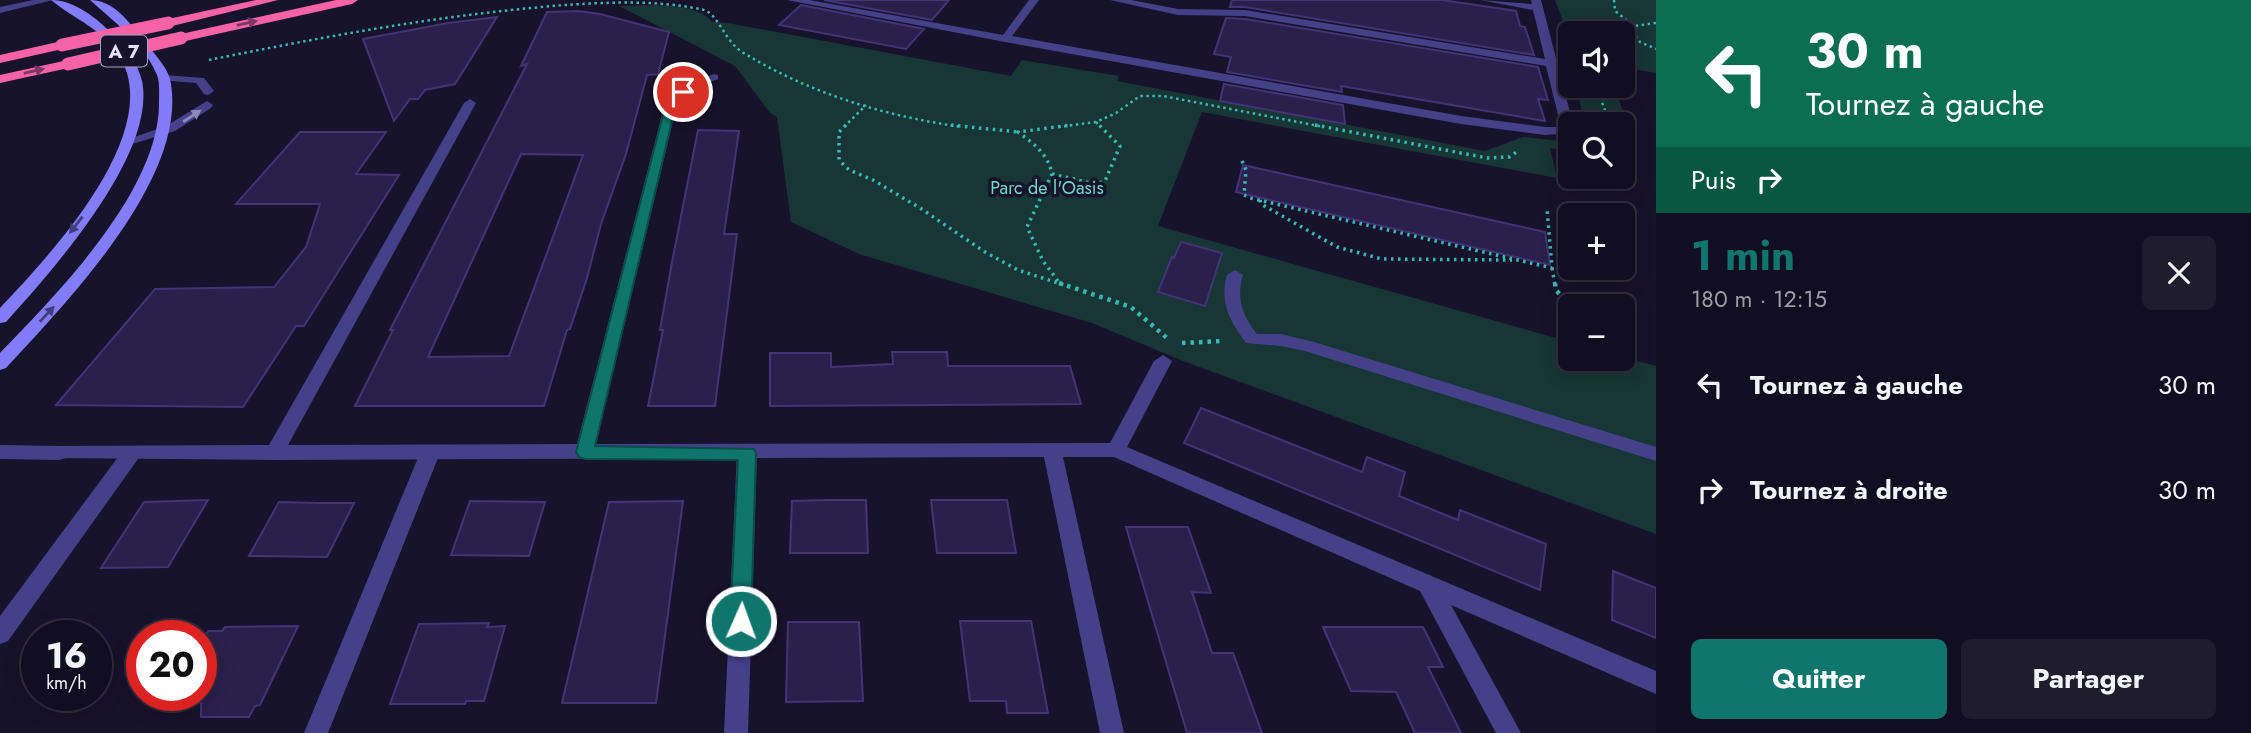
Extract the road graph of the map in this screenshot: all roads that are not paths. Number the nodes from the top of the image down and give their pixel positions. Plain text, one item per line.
1 (48, 0) edge
2 (56, 0) edge
3 (95, 0) edge
4 (272, 0) edge
5 (352, 0) edge
6 (792, 0) edge
7 (1034, 0) edge
8 (1115, 0) edge
9 (1485, 0) edge
10 (1537, 4) edge
11 (0, 9) edge
12 (1005, 39) junction
13 (0, 59) edge
14 (1551, 63) junction
15 (714, 77) dead end
16 (164, 78) junction
17 (0, 79) edge
18 (470, 103) dead end
19 (161, 134) junction
20 (129, 141) junction
21 (1235, 275) dead end
22 (0, 318) edge
23 (1163, 361) dead end
24 (0, 364) edge
25 (1116, 450) junction
26 (1052, 451) junction
27 (0, 452) edge
28 (585, 452) junction
29 (274, 453) junction
30 (430, 453) junction
31 (747, 453) junction
32 (131, 454) junction
33 (1656, 454) edge
34 (1428, 585) junction
35 (0, 634) edge
36 (1656, 683) edge
37 (316, 733) edge
38 (736, 733) edge
39 (1112, 733) edge
40 (1509, 733) edge

1 - 11 street
2 - 20 main road
3 - 16 main road
4 - 13 highway, A 7, bridge
17 -> 5 highway, A 7, bridge
6 - 12 street
7 - 12 street
8 - 14 street
9 - 10 street
10 - 14 street
12 - 14 street
15 - 28 street
16 - 19 main road
19 -> 16 street
18 - 29 street
19 - 20 street
24 -> 19 main road
20 -> 22 main road
21 - 33 street
23 - 25 street
25 - 26 street
25 - 34 street
26 - 31 street
26 - 39 street
27 - 32 street
28 - 30 street
28 - 31 street
29 - 30 street
29 - 32 street
30 - 37 street
31 - 38 street
32 - 35 street
34 - 36 street
34 - 40 street

